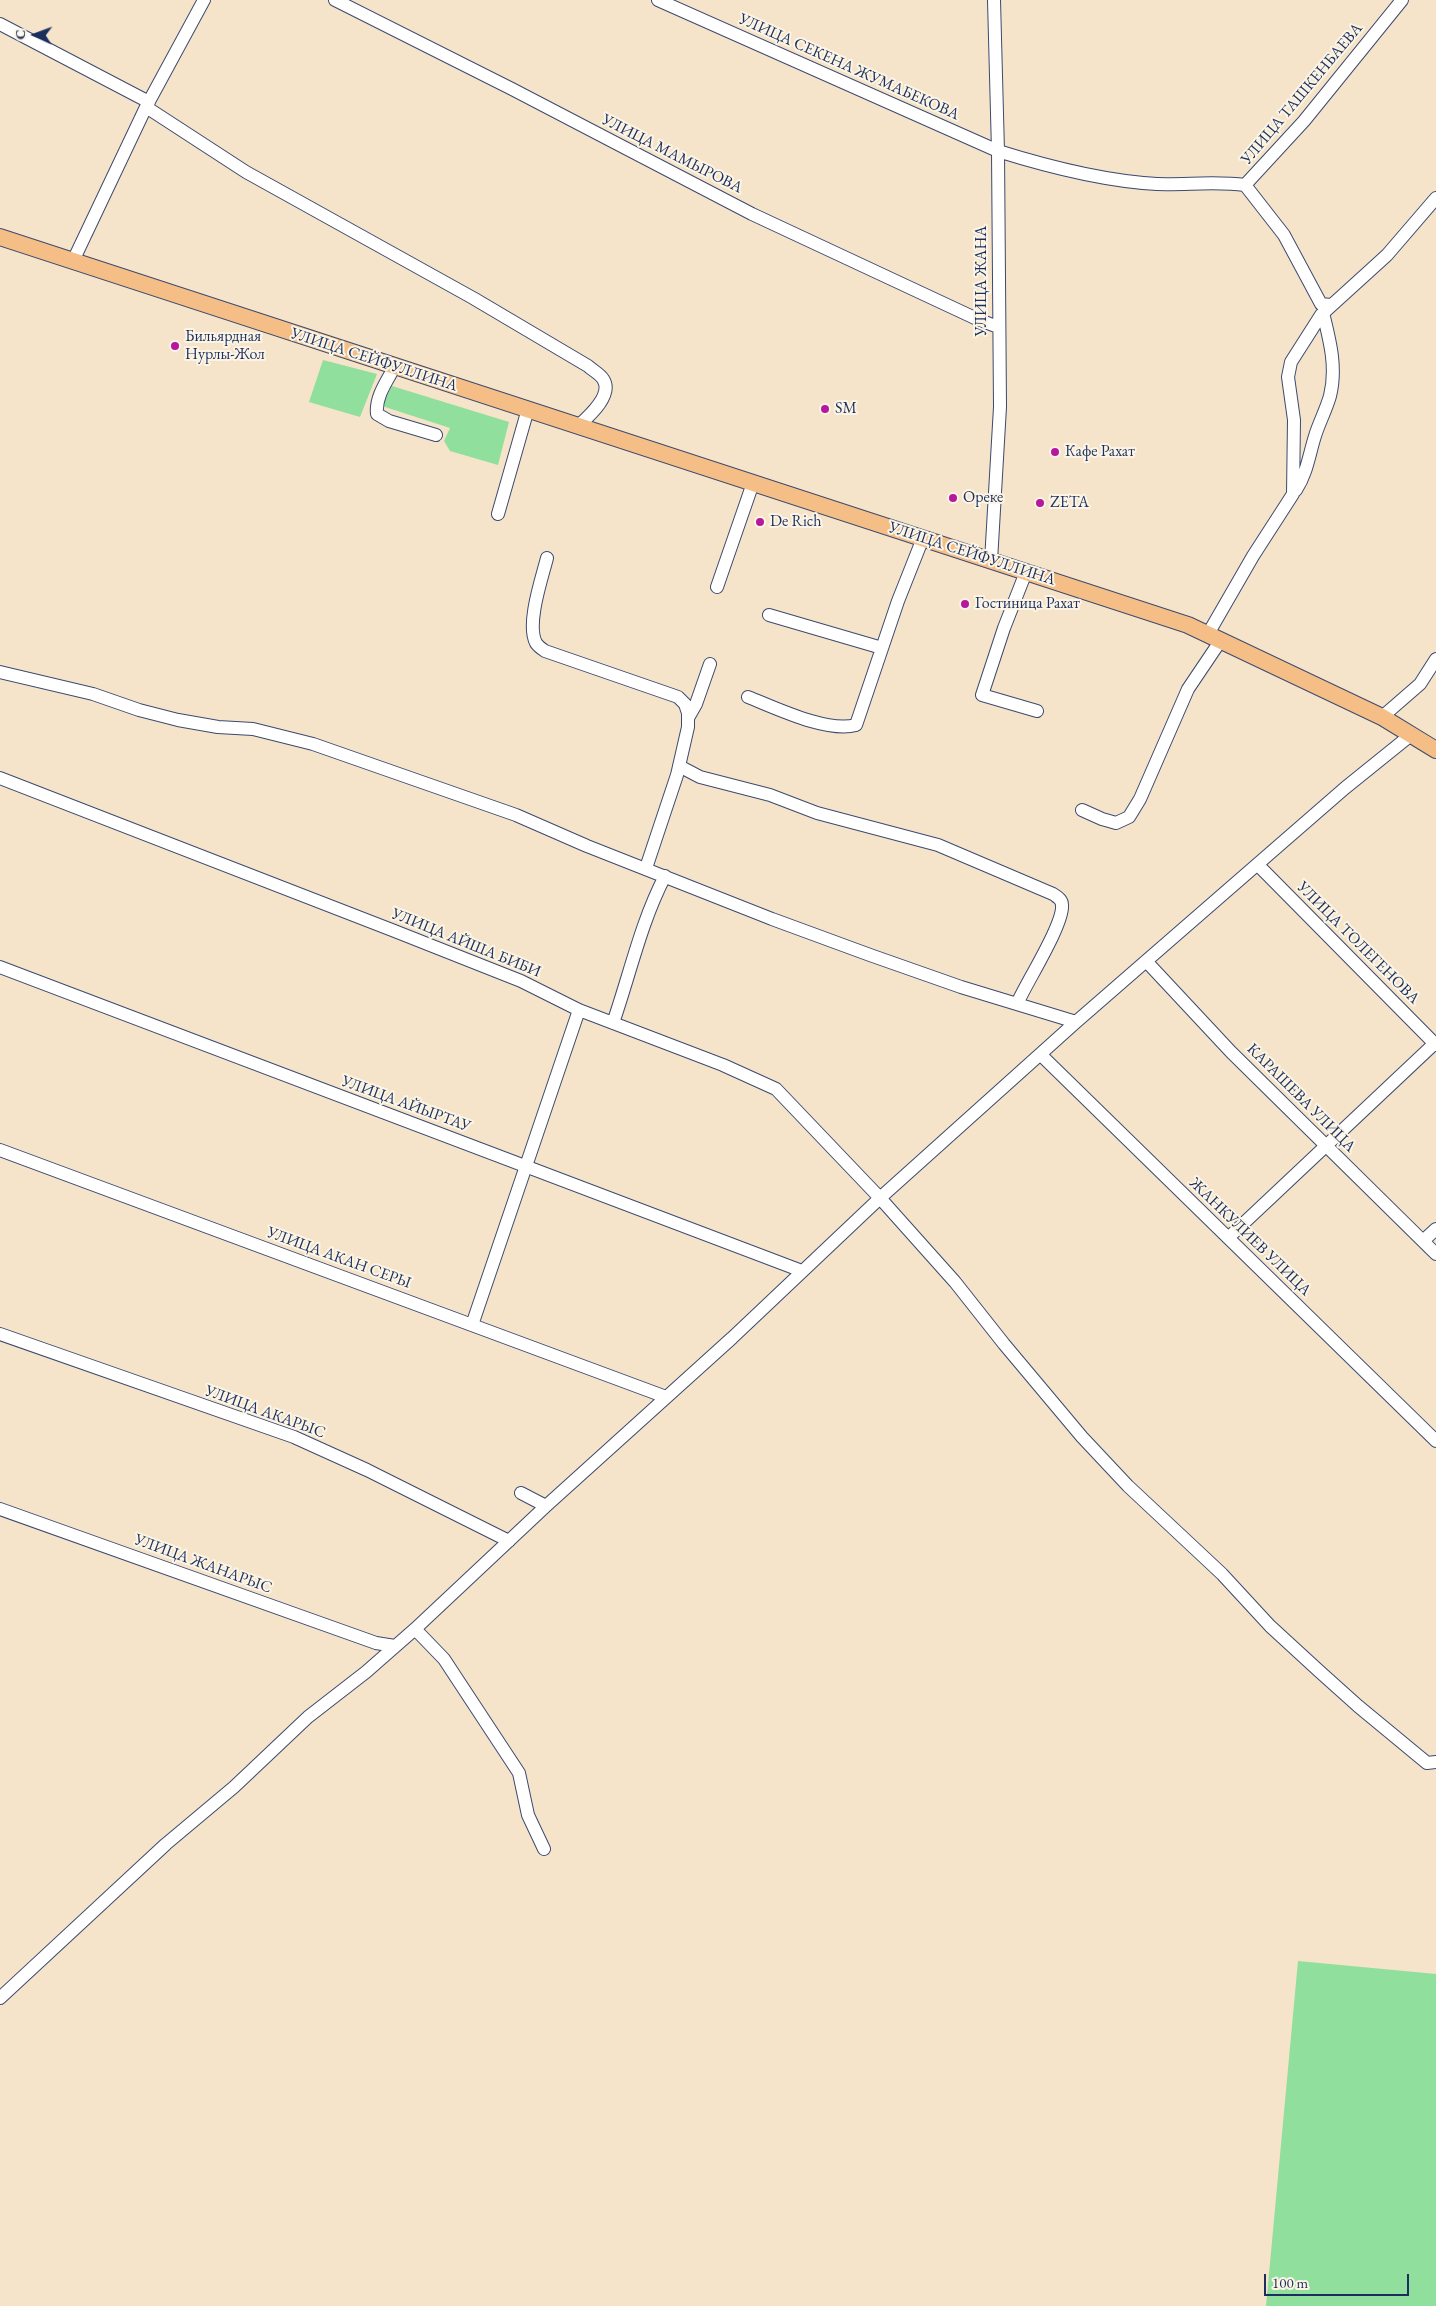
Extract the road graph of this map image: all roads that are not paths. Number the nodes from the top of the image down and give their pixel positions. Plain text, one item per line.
1 (204, 0) edge
2 (335, 0) edge
3 (658, 0) edge
4 (994, 0) edge
5 (1402, 0) edge
6 (2, 30) edge
7 (147, 104) junction
8 (998, 151) junction
9 (1245, 185) junction
10 (1436, 198) edge
11 (0, 237) edge
12 (73, 261) junction
13 (1327, 309) junction
14 (998, 327) junction
15 (395, 366) junction
16 (528, 409) junction
17 (578, 426) junction
18 (436, 435) dead end
19 (753, 483) junction
20 (1294, 494) junction
21 (498, 514) dead end
22 (923, 538) junction
23 (547, 558) dead end
24 (991, 561) junction
25 (1026, 572) junction
26 (717, 587) dead end
27 (769, 614) dead end
28 (1214, 637) junction
29 (882, 648) junction
30 (1436, 659) edge
31 (710, 664) dead end
32 (0, 672) edge
33 (748, 697) dead end
34 (1037, 711) dead end
35 (1382, 717) junction
36 (688, 718) junction
37 (1412, 734) junction
38 (1435, 749) edge
39 (679, 766) junction
40 (0, 778) edge
41 (1082, 810) dead end
42 (1258, 865) junction
43 (646, 868) junction
44 (665, 876) junction
45 (1146, 961) junction
46 (0, 967) edge
47 (1017, 1004) junction
48 (579, 1010) junction
49 (1076, 1022) junction
50 (613, 1023) junction
51 (1435, 1044) edge
52 (1041, 1055) junction
53 (1327, 1146) junction
54 (0, 1150) edge
55 (526, 1166) junction
56 (880, 1198) junction
57 (1436, 1229) edge
58 (1228, 1238) junction
59 (1422, 1241) junction
60 (1436, 1254) edge
61 (802, 1271) junction
62 (472, 1325) junction
63 (0, 1334) edge
64 (666, 1397) junction
65 (1436, 1441) edge
66 (521, 1493) dead end
67 (546, 1506) junction
68 (0, 1509) edge
69 (509, 1541) junction
70 (415, 1629) junction
71 (395, 1646) junction
72 (1436, 1762) edge
73 (544, 1849) dead end
74 (0, 1998) edge

1 - 7 street
2 - 14 street, УЛИЦА МАМЫРОВА
3 - 8 street, УЛИЦА СЕКЕНА ЖУМАБЕКОВА
4 - 8 street, УЛИЦА ЖАНА
5 - 9 street, УЛИЦА ТАШКЕНБАЕВА
6 - 7 street
7 - 12 street
7 - 17 street
8 - 9 street, УЛИЦА СЕКЕНА ЖУМАБЕКОВА
8 - 14 street, УЛИЦА ЖАНА
9 - 13 street
10 - 13 street
11 - 12 main road, УЛИЦА СЕЙФУЛЛИНА
12 - 15 main road, УЛИЦА СЕЙФУЛЛИНА
13 - 20 street
13 - 20 street
14 - 24 street, УЛИЦА ЖАНА
15 - 16 main road, УЛИЦА СЕЙФУЛЛИНА
15 - 18 street
16 - 17 main road, УЛИЦА СЕЙФУЛЛИНА
16 - 21 street
17 - 19 main road, УЛИЦА СЕЙФУЛЛИНА
19 - 22 main road, УЛИЦА СЕЙФУЛЛИНА
19 - 26 street
20 - 28 street
22 - 24 main road, УЛИЦА СЕЙФУЛЛИНА
22 - 29 street
23 - 36 street
24 - 25 main road, УЛИЦА СЕЙФУЛЛИНА
25 - 28 main road, УЛИЦА СЕЙФУЛЛИНА
25 - 34 street
27 - 29 street
28 - 35 main road, УЛИЦА СЕЙФУЛЛИНА
28 - 41 street
29 - 33 street
30 - 35 street
31 - 36 street
32 - 43 street
35 - 37 main road, УЛИЦА СЕЙФУЛЛИНА
36 - 39 street
37 - 38 main road, УЛИЦА СЕЙФУЛЛИНА
37 - 42 street
39 - 43 street
39 - 47 street
40 - 48 street, УЛИЦА АЙША БИБИ
42 - 45 street
42 - 51 street, УЛИЦА ТОЛЕГЕНОВА
43 - 44 street
44 - 47 street
44 - 50 street
45 - 49 street
45 - 53 street, КАРАШЕВА УЛИЦА
46 - 55 street, УЛИЦА АЙЫРТАУ
47 - 49 street
48 - 50 street, УЛИЦА АЙША БИБИ
48 - 55 street
49 - 52 street
50 - 56 street, УЛИЦА АЙША БИБИ
51 - 53 street
52 - 56 street
52 - 58 street, ЖАНКУЛИЕВ УЛИЦА
53 - 58 street
53 - 59 street, КАРАШЕВА УЛИЦА
54 - 62 street, УЛИЦА АКАН СЕРЫ
55 - 61 street, УЛИЦА АЙЫРТАУ
55 - 62 street
56 - 61 street
56 - 72 street, УЛИЦА АЙША БИБИ
57 - 59 street
58 - 65 street, ЖАНКУЛИЕВ УЛИЦА
59 - 60 street, КАРАШЕВА УЛИЦА
61 - 64 street
62 - 64 street, УЛИЦА АКАН СЕРЫ
63 - 69 street, УЛИЦА АКАРЫС
64 - 67 street
66 - 67 street
67 - 69 street
68 - 71 street, УЛИЦА ЖАНАРЫС
69 - 70 street
70 - 71 street
70 - 73 street
71 - 74 street

